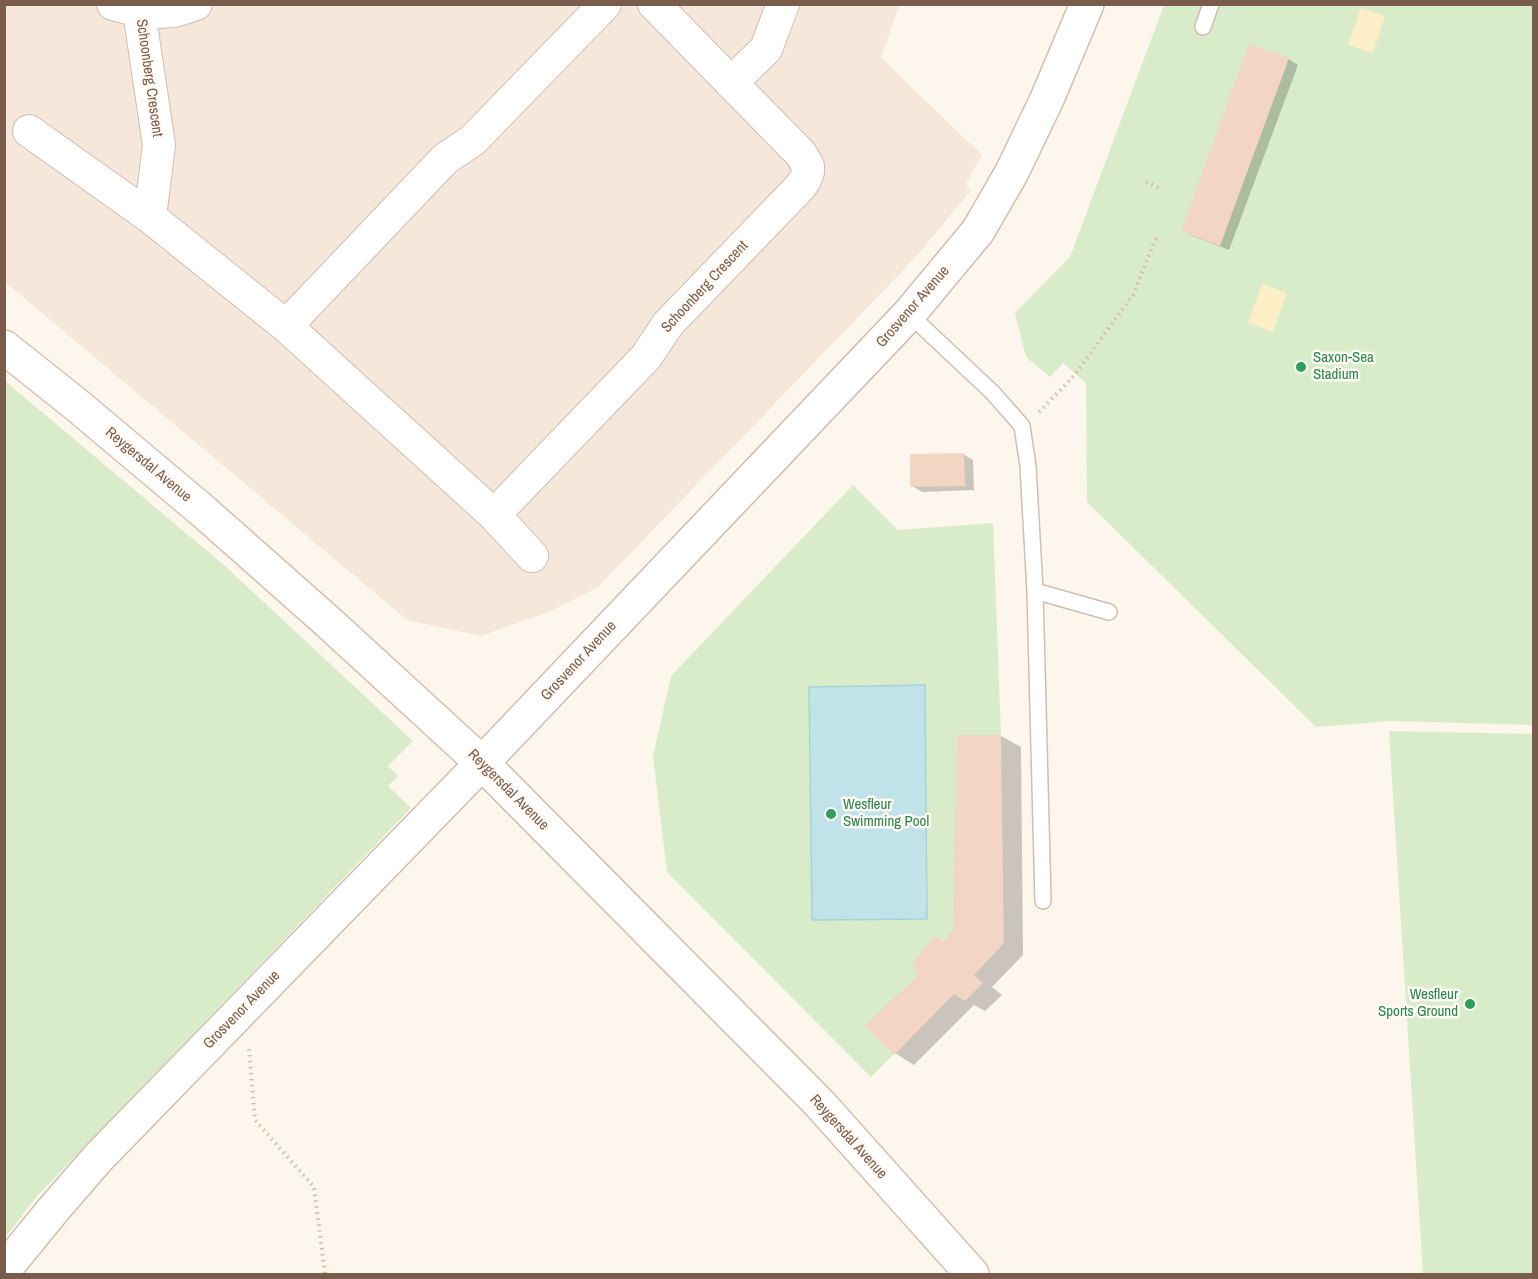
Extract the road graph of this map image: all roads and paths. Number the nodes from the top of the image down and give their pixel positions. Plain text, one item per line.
1 (196, 4) edge
2 (605, 4) edge
3 (654, 4) edge
4 (783, 4) edge
5 (1087, 4) edge
6 (1210, 4) edge
7 (126, 8) edge
8 (1203, 27) dead end
9 (731, 83) junction
10 (29, 131) dead end
11 (1146, 182) dead end
12 (1162, 189) dead end
13 (150, 217) junction
14 (1156, 238) dead end
15 (909, 314) junction
16 (286, 326) junction
17 (4, 347) edge
18 (1022, 426) junction
19 (494, 515) junction
20 (532, 556) dead end
21 (1035, 591) junction
22 (1109, 612) dead end
23 (482, 763) junction
24 (1043, 901) dead end
25 (246, 1006) junction
26 (4, 1270) edge
27 (325, 1275) edge
28 (972, 1275) edge

1 - 7 street
2 - 16 street
3 - 9 street, Schoonberg Crescent
4 - 9 street
5 - 15 street, Grosvenor Avenue
6 - 8 lane
7 - 13 street, Schoonberg Crescent
9 - 19 street, Schoonberg Crescent
10 - 13 street
11 - 12 path
13 - 16 street
14 - 18 path
15 - 18 lane
15 - 23 street, Grosvenor Avenue
16 - 19 street
17 - 23 street, Reygersdal Avenue
18 - 21 lane
19 - 20 street
21 - 22 lane
21 - 24 lane
23 - 25 street, Grosvenor Avenue
23 - 28 street, Reygersdal Avenue
25 - 26 street, Grosvenor Avenue
25 - 27 path

